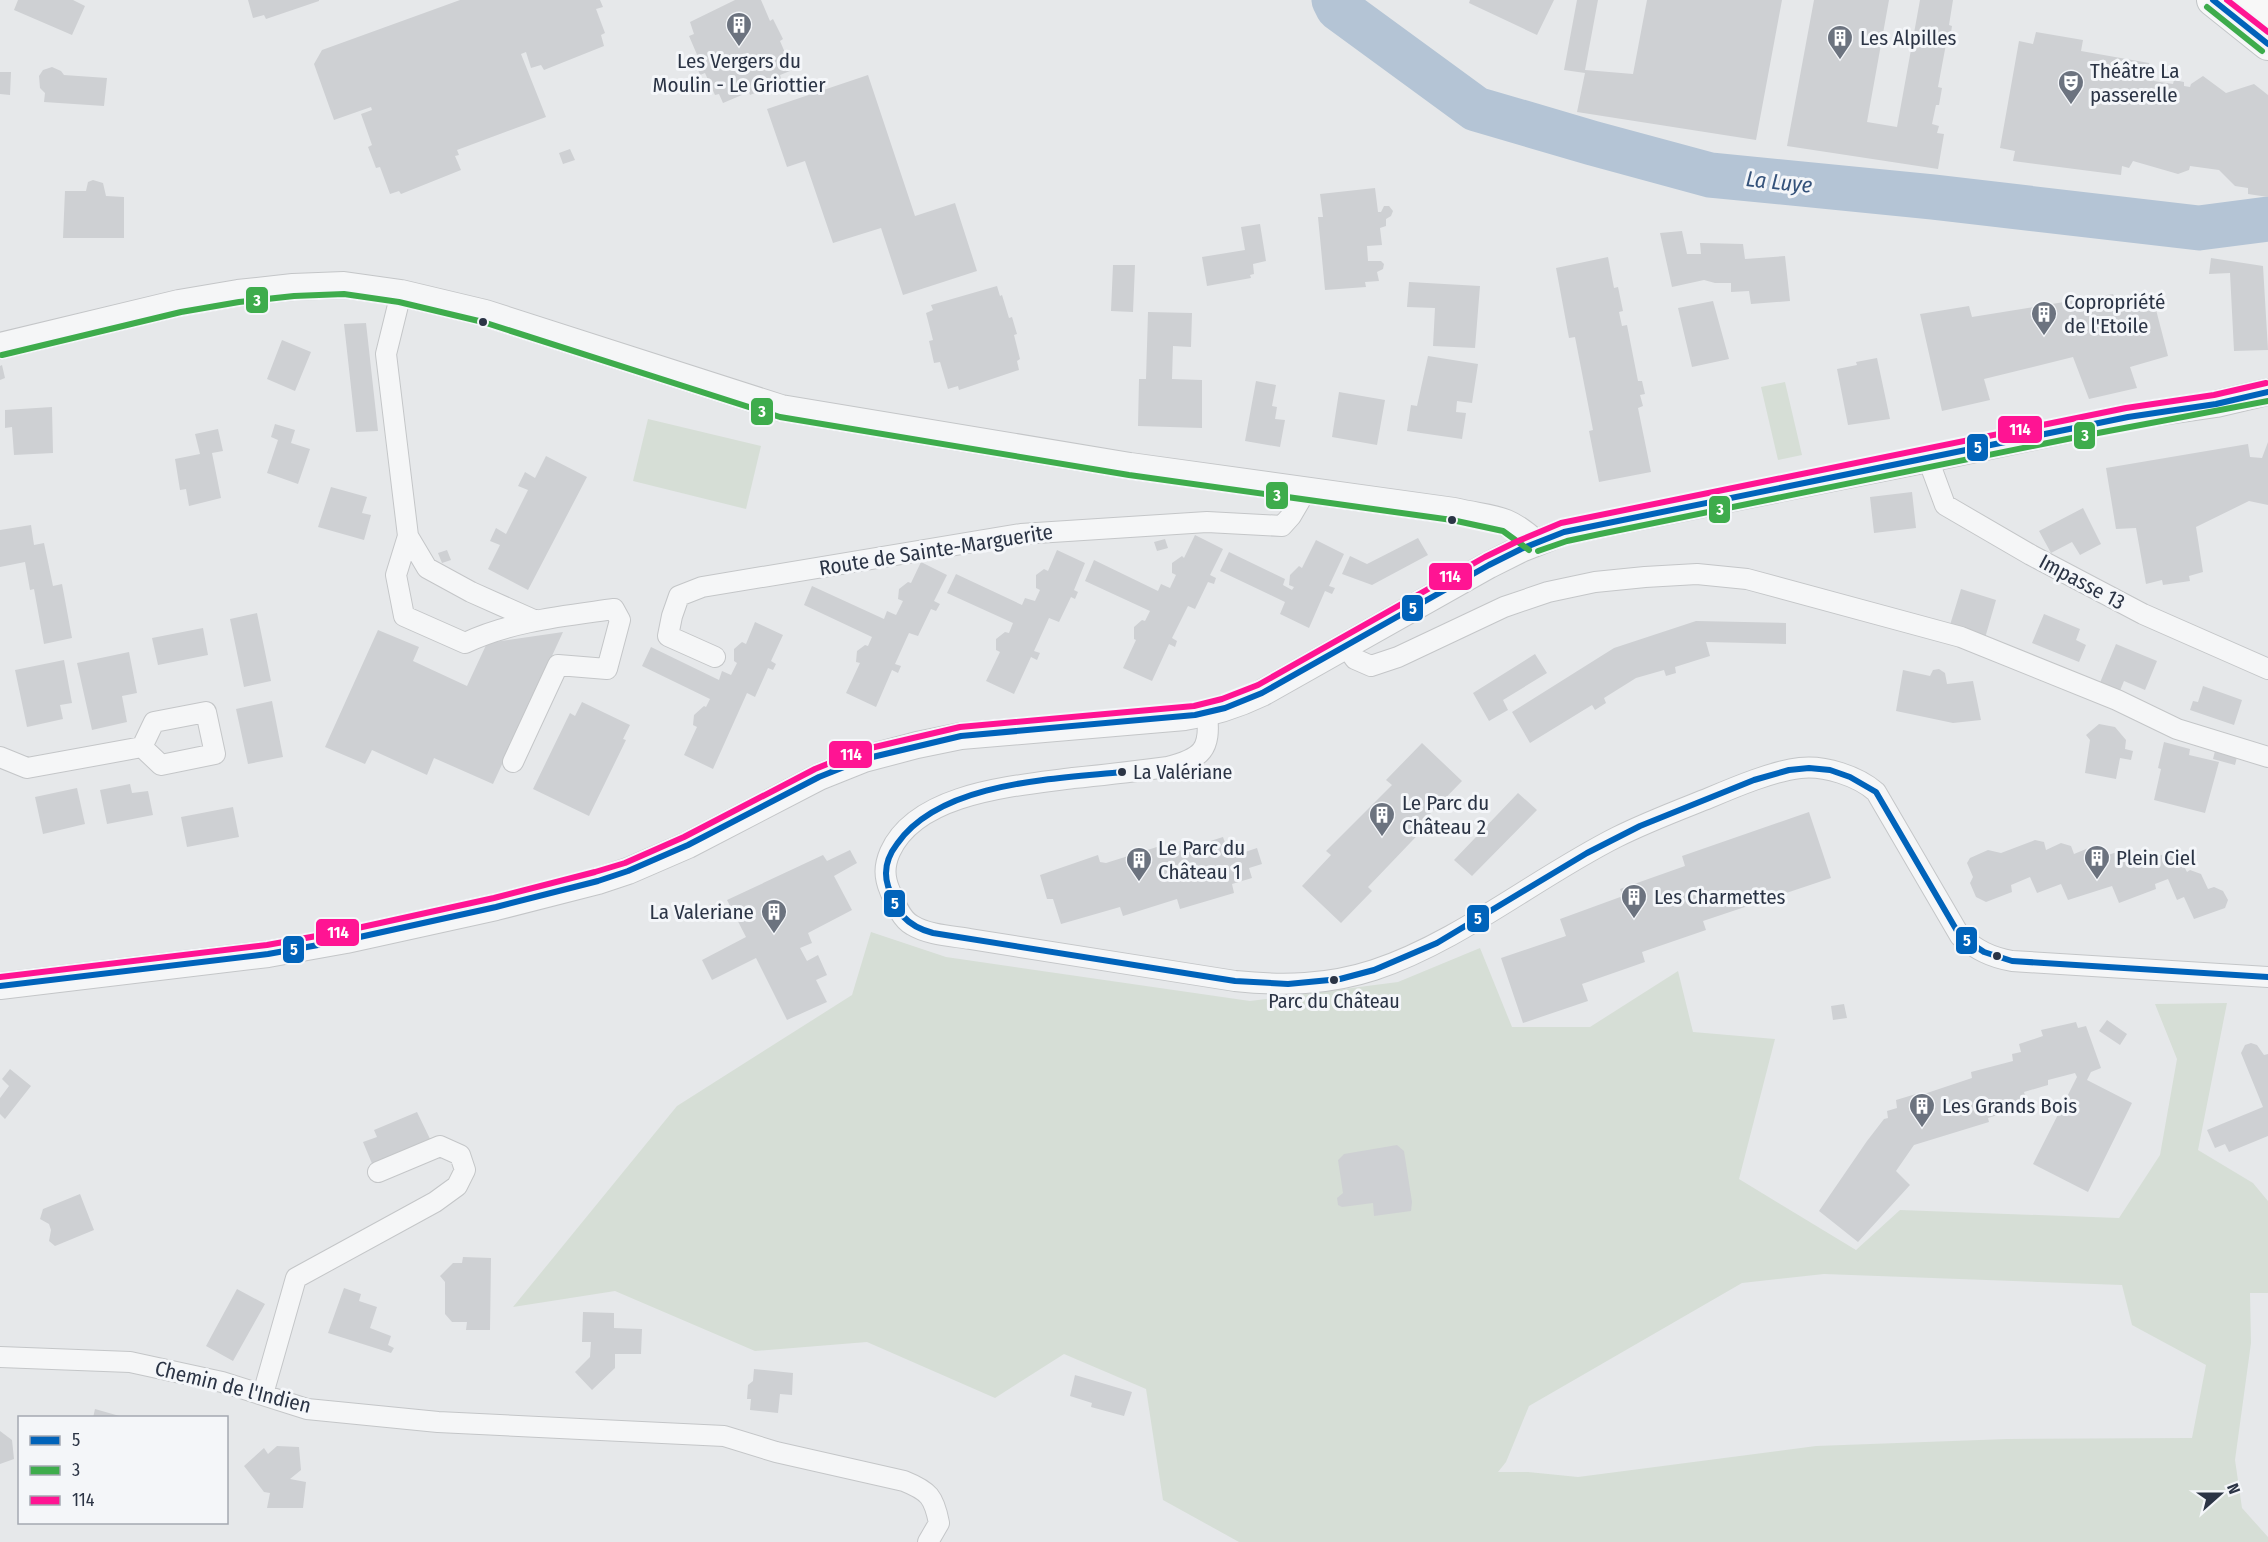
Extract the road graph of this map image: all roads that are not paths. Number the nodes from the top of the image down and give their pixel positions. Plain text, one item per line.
1 (2213, 0) edge
2 (2254, 0) edge
3 (2268, 11) edge
4 (2268, 44) edge
5 (401, 293) junction
6 (0, 346) edge
7 (2268, 392) edge
8 (1928, 459) junction
9 (1305, 492) junction
10 (408, 536) junction
11 (1535, 543) junction
12 (536, 621) junction
13 (1345, 645) junction
14 (715, 657) dead end
15 (2268, 669) edge
16 (1208, 714) junction
17 (142, 747) dead end
18 (0, 757) edge
19 (2268, 758) edge
20 (513, 762) dead end
21 (2268, 977) edge
22 (0, 986) edge
23 (378, 1172) dead end
24 (0, 1357) edge
25 (263, 1394) junction
26 (928, 1542) edge

1 - 4 main road
2 - 3 main road
5 - 6 street
5 - 9 street
5 - 10 street
7 - 8 street
8 - 11 street
8 - 15 street, Impasse 13
9 - 11 street
9 - 14 street, Route de Sainte-Marguerite
10 - 12 street
10 - 12 street
11 - 13 street
12 - 20 street
13 - 16 street
13 - 19 street
16 - 21 street
16 - 22 street
17 - 18 street
23 - 25 street
24 - 25 street, Chemin de l'Indien
25 - 26 street, Chemin de l'Indien

